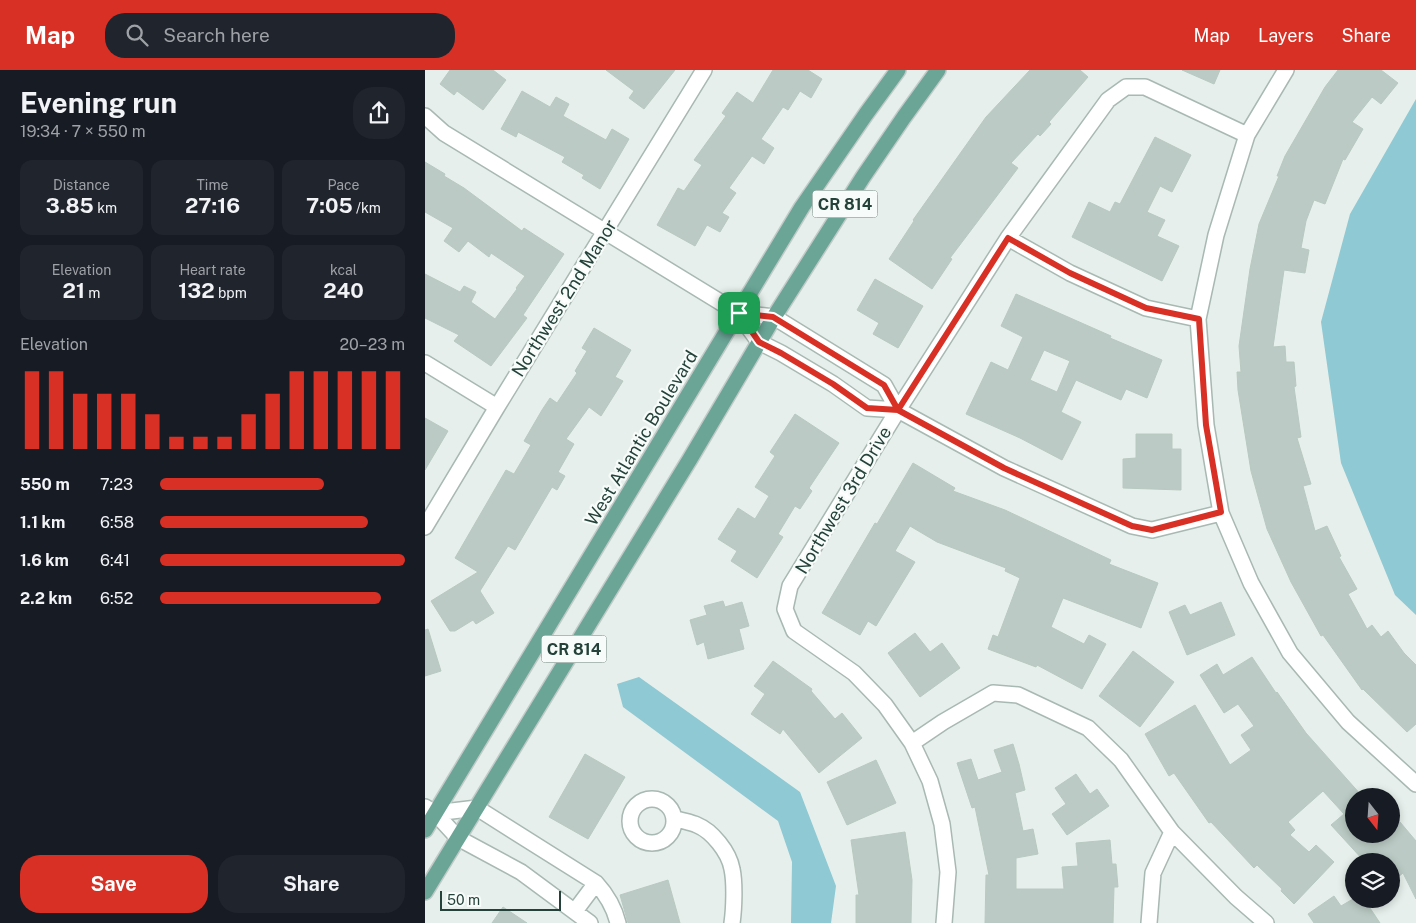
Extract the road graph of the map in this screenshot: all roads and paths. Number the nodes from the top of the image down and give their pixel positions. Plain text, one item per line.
1 (704, 70) edge
2 (898, 70) edge
3 (938, 70) edge
4 (1286, 70) edge
5 (425, 116) edge
6 (1247, 135) junction
7 (605, 231) junction
8 (1008, 238) junction
9 (739, 313) junction
10 (773, 317) junction
11 (1199, 319) junction
12 (759, 342) junction
13 (425, 363) edge
14 (497, 406) junction
15 (898, 410) junction
16 (1221, 512) junction
17 (425, 527) edge
18 (912, 743) junction
19 (1416, 784) edge
20 (477, 808) junction
21 (430, 810) edge
22 (674, 818) dead end
23 (425, 830) edge
24 (1172, 832) junction
25 (458, 838) junction
26 (596, 883) junction
27 (425, 892) edge
28 (575, 912) junction
29 (590, 923) edge
30 (618, 923) edge
31 (732, 923) edge
32 (944, 923) edge
33 (1149, 923) edge
34 (1265, 923) edge

1 - 7 street, Northwest 2nd Manor
2 - 9 main road, West Atlantic Boulevard / CR 814
3 - 10 main road, CR 814
4 - 6 street
5 - 7 street
6 - 8 street, Northwest 3rd Drive
6 - 11 street
7 - 9 street
7 - 14 street, Northwest 2nd Manor
8 - 11 street
8 - 15 street, Northwest 3rd Drive
9 - 10 street
9 - 12 street
9 - 21 main road, West Atlantic Boulevard / CR 814
10 - 12 main road, CR 814
10 - 15 street
11 - 16 street
12 - 15 street
12 - 20 main road, CR 814
13 - 14 street
14 - 17 street, Northwest 2nd Manor
15 - 16 street
15 - 18 street, Northwest 3rd Drive
16 - 19 street
18 - 24 street
18 - 32 street
20 - 21 street
20 - 25 main road, CR 814
20 - 26 street
21 - 23 main road, West Atlantic Boulevard / CR 814
21 - 25 street
22 - 31 street
24 - 33 street
24 - 34 street
25 - 27 main road, CR 814
25 - 28 street
26 - 28 street
26 - 30 street
28 - 29 street

